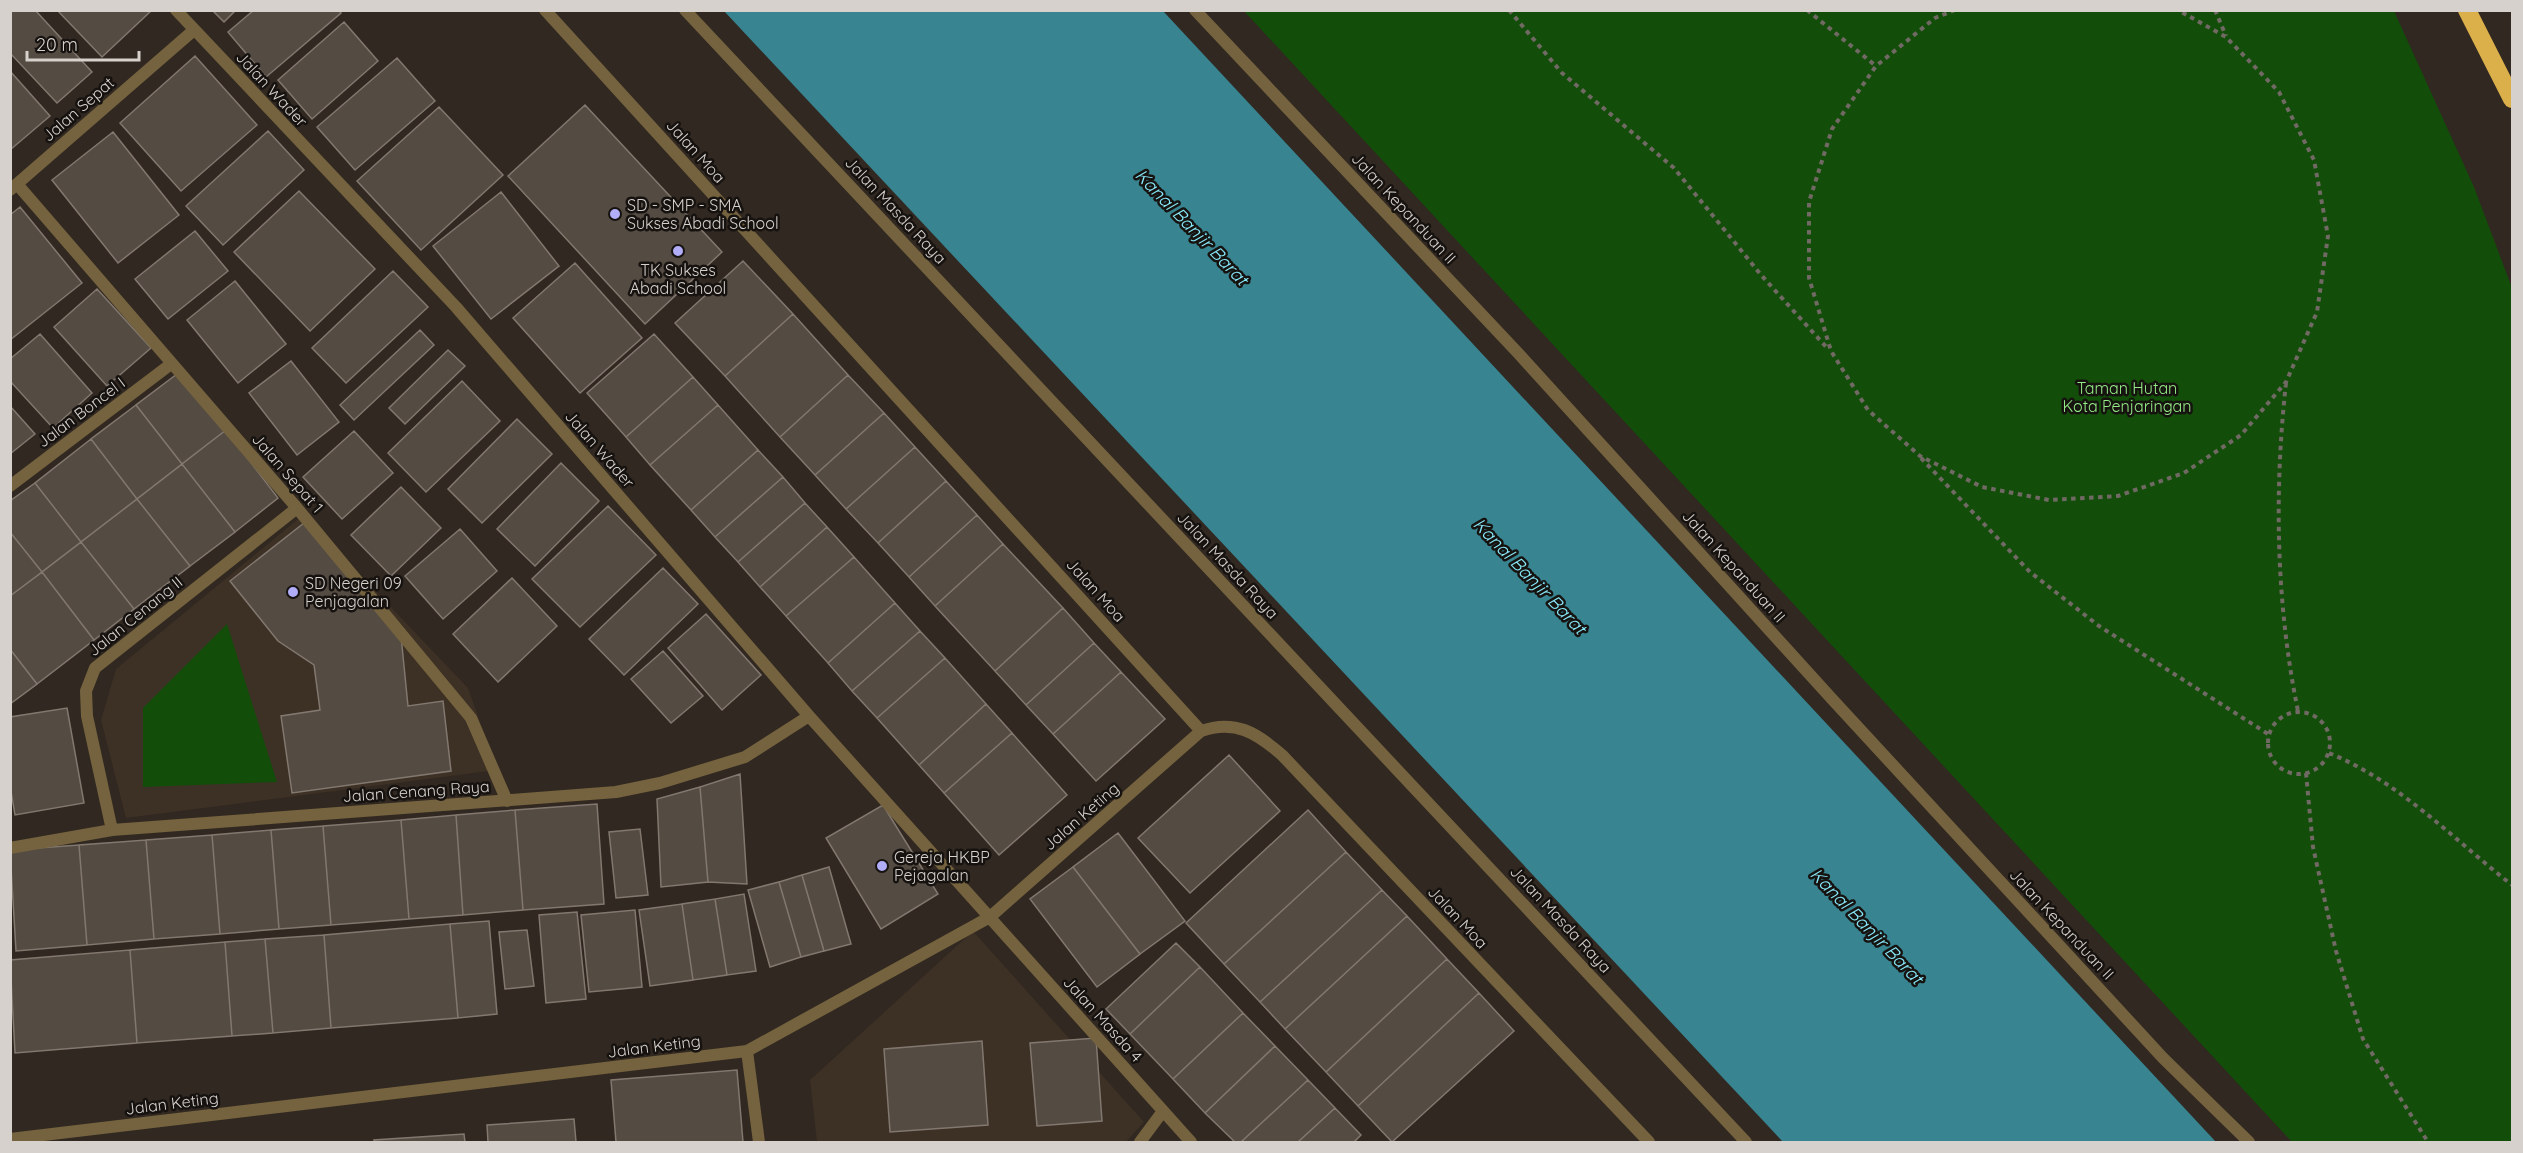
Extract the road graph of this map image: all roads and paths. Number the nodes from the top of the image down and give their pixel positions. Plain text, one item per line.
1 (176, 10) edge
2 (545, 10) edge
3 (685, 10) edge
4 (1195, 10) edge
5 (1509, 10) edge
6 (1807, 10) edge
7 (1955, 10) edge
8 (2178, 10) edge
9 (2215, 10) edge
10 (2467, 10) edge
11 (194, 30) junction
12 (2226, 37) junction
13 (1876, 66) junction
14 (2512, 99) edge
15 (14, 187) edge
16 (1831, 351) junction
17 (171, 364) junction
18 (2286, 382) junction
19 (1920, 456) junction
20 (10, 486) edge
21 (297, 508) junction
22 (2298, 711) junction
23 (809, 716) junction
24 (1202, 731) junction
25 (2268, 734) junction
26 (2329, 753) junction
27 (2306, 773) junction
28 (507, 801) junction
29 (112, 830) junction
30 (10, 848) edge
31 (2512, 885) edge
32 (990, 917) junction
33 (747, 1051) junction
34 (1163, 1112) junction
35 (10, 1138) edge
36 (759, 1143) edge
37 (1140, 1143) edge
38 (1191, 1143) edge
39 (1649, 1143) edge
40 (1746, 1143) edge
41 (2249, 1143) edge
42 (2428, 1143) edge

1 - 11 street, Jalan Wader
2 - 24 street, Jalan Moa
3 - 40 street, Jalan Masda Raya
4 - 41 street, Jalan Kepanduan II
5 - 16 path
6 - 13 path
7 - 13 path
8 - 12 path
9 - 12 path
10 - 14 highway
11 - 15 street, Jalan Sepat
11 - 23 street, Jalan Wader
12 - 18 path
13 - 16 path
15 - 17 street, Jalan Sepat 1
16 - 19 path
17 - 20 street, Jalan Boncel I
17 - 21 street, Jalan Sepat 1
18 - 19 path
18 - 22 path
19 - 25 path
21 - 28 street, Jalan Sepat 1
21 - 29 street, Jalan Cenang II
22 - 25 path
22 - 26 path
23 - 28 street, Jalan Cenang Raya
23 - 32 street, Jalan Wader
24 - 32 street, Jalan Keting
24 - 39 street, Jalan Moa
25 - 27 path
26 - 27 path
26 - 31 path
27 - 42 path
28 - 29 street, Jalan Cenang Raya
29 - 30 street, Jalan Cenang Raya
32 - 33 street, Jalan Keting
32 - 34 street, Jalan Masda 4
33 - 35 street, Jalan Keting
33 - 36 street
34 - 37 street
34 - 38 street, Jalan Masda 4

